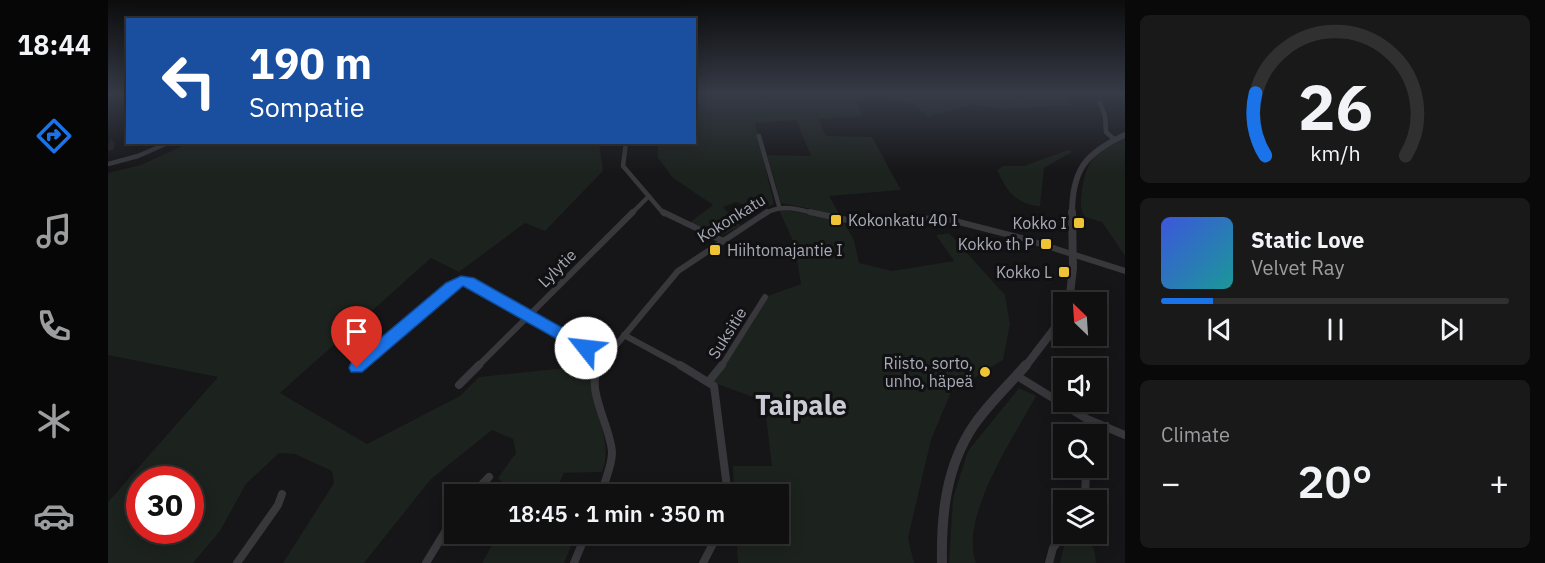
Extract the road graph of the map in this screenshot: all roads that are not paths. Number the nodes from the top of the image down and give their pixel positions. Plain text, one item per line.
1 (1105, 120) edge
2 (1125, 135) edge
3 (759, 136) dead end
4 (1114, 140) junction
5 (165, 144) edge
6 (626, 144) edge
7 (108, 164) edge
8 (649, 196) junction
9 (779, 206) junction
10 (723, 241) junction
11 (1074, 255) junction
12 (1125, 272) edge
13 (1071, 292) edge
14 (765, 297) dead end
15 (528, 316) junction
16 (1053, 332) edge
17 (624, 335) junction
18 (605, 358) junction
19 (357, 368) dead end
20 (1017, 376) junction
21 (709, 381) junction
22 (459, 385) dead end
23 (1093, 422) joint
24 (1125, 435) edge
25 (489, 477) dead end
26 (482, 484) edge
27 (605, 484) edge
28 (727, 484) edge
29 (282, 494) dead end
30 (444, 533) edge
31 (582, 544) edge
32 (713, 544) edge
33 (1056, 544) edge
34 (237, 563) edge
35 (426, 563) edge
36 (574, 563) edge
37 (703, 563) edge
38 (942, 563) edge
39 (1049, 563) edge

1 - 4 street
2 - 4 street
3 - 9 street
4 - 11 street
5 - 7 street
6 - 8 street
8 - 10 street
8 - 15 street, Lylytie
9 - 10 street, Kokonkatu
9 - 11 street, Kokonkatu
10 - 17 street, Kokonkatu
11 - 12 street, Kokonkatu
11 - 13 street
14 - 21 street, Suksitie
15 - 18 street
15 - 19 street
15 - 22 street, Lylytie
16 - 20 street
17 - 18 street, Kokonkatu
17 - 21 street
18 - 27 street, Kokonkatu
20 - 23 street
20 - 38 street
21 - 28 street
23 - 24 street
25 - 26 street
29 - 34 street
30 - 35 street
31 - 36 street
32 - 37 street
33 - 39 street

